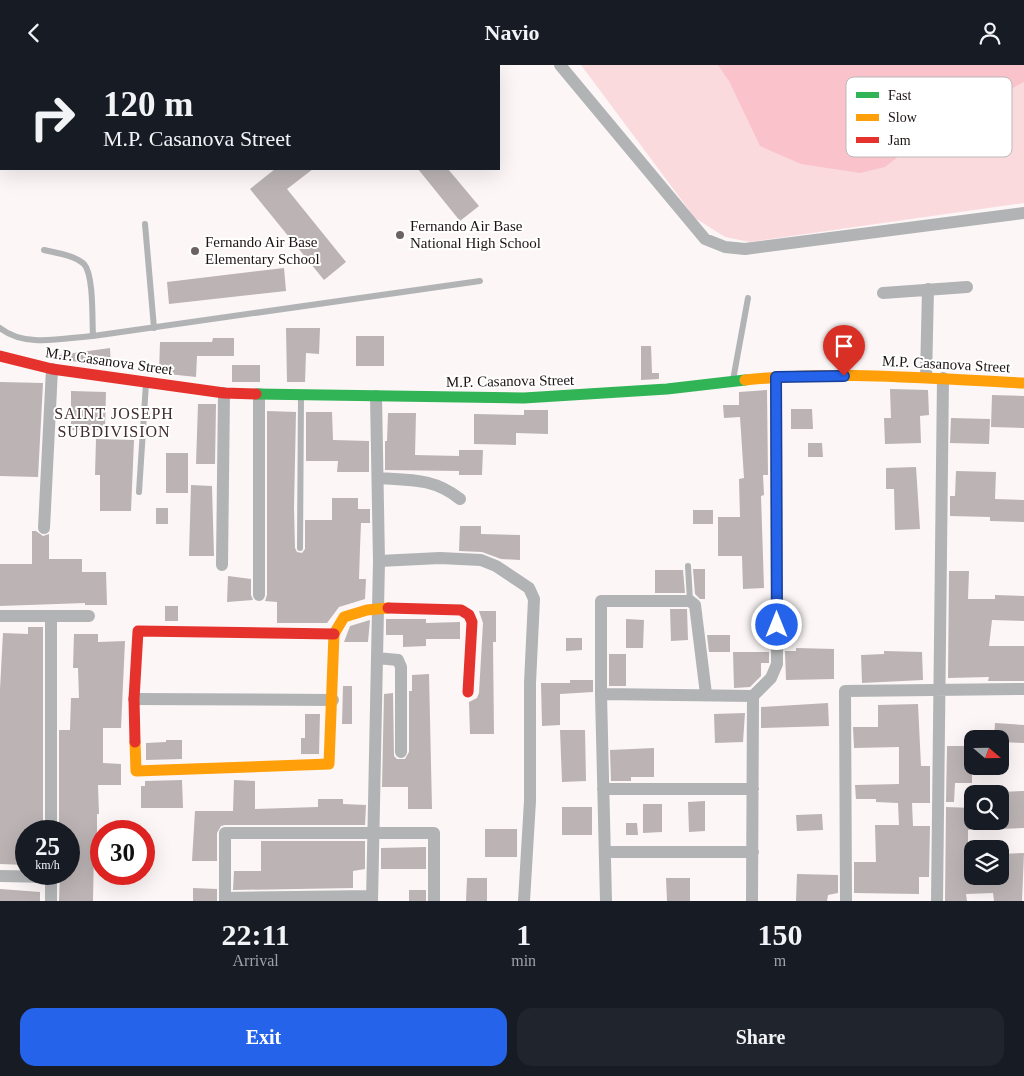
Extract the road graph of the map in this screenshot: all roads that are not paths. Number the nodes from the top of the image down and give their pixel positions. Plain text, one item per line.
1 (560, 65) edge
2 (1024, 213) edge
3 (145, 224) dead end
4 (44, 250) dead end
5 (480, 281) dead end
6 (967, 287) dead end
7 (928, 289) junction
8 (883, 293) dead end
9 (748, 298) dead end
10 (0, 327) edge
11 (154, 328) junction
12 (93, 336) junction
13 (0, 356) edge
14 (52, 369) junction
15 (776, 377) junction
16 (926, 377) junction
17 (943, 378) junction
18 (146, 382) junction
19 (732, 382) junction
20 (1024, 383) edge
21 (224, 393) junction
22 (259, 394) junction
23 (301, 395) junction
24 (376, 396) junction
25 (378, 478) junction
26 (139, 492) dead end
27 (460, 499) dead end
28 (44, 528) dead end
29 (300, 548) dead end
30 (379, 561) junction
31 (222, 565) dead end
32 (688, 567) dead end
33 (258, 595) dead end
34 (690, 601) junction
35 (378, 609) junction
36 (0, 616) edge
37 (51, 616) junction
38 (89, 616) dead end
39 (334, 634) junction
40 (377, 659) junction
41 (1024, 689) edge
42 (939, 690) junction
43 (468, 692) dead end
44 (601, 694) junction
45 (706, 694) junction
46 (753, 696) junction
47 (134, 699) junction
48 (333, 700) junction
49 (401, 752) dead end
50 (603, 789) junction
51 (753, 789) junction
52 (51, 820) edge
53 (374, 834) junction
54 (753, 852) junction
55 (605, 853) junction
56 (0, 876) edge
57 (15, 876) edge
58 (51, 885) edge
59 (372, 899) edge
60 (225, 900) edge
61 (51, 901) edge
62 (434, 901) edge
63 (524, 901) edge
64 (606, 901) edge
65 (752, 901) edge
66 (846, 901) edge
67 (937, 901) edge

1 - 2 street
3 - 11 lane
4 - 12 lane
5 - 11 lane
6 - 7 street
7 - 8 street
7 - 16 street
9 - 19 lane
10 - 12 lane
11 - 12 lane
13 - 14 street, M.P. Casanova Street
14 - 18 street, M.P. Casanova Street
14 - 28 street
15 - 16 street, M.P. Casanova Street
15 - 19 street, M.P. Casanova Street
15 - 46 street
16 - 17 street, M.P. Casanova Street
17 - 20 street, M.P. Casanova Street
17 - 42 street
18 - 21 street, M.P. Casanova Street
18 - 26 lane
19 - 24 street, M.P. Casanova Street
21 - 22 street, M.P. Casanova Street
21 - 31 street
22 - 23 street, M.P. Casanova Street
22 - 33 street
23 - 24 street, M.P. Casanova Street
23 - 29 lane
24 - 25 street
25 - 27 street
25 - 30 street
30 - 35 street
30 - 63 street
32 - 34 lane
34 - 44 street
34 - 45 street
35 - 39 street
35 - 40 street
35 - 43 street
36 - 37 street
37 - 38 street
37 - 52 street
39 - 47 street
39 - 48 street
40 - 49 street
40 - 53 street
41 - 42 street
42 - 66 street
42 - 67 street
44 - 45 street
44 - 50 street
45 - 46 street
46 - 51 street
47 - 48 street
47 - 48 street
50 - 51 street
50 - 55 street
51 - 54 street
53 - 59 street
53 - 60 street
53 - 62 street
54 - 55 street
54 - 65 street
55 - 64 street
56 - 57 street
58 - 61 street
59 - 60 street

